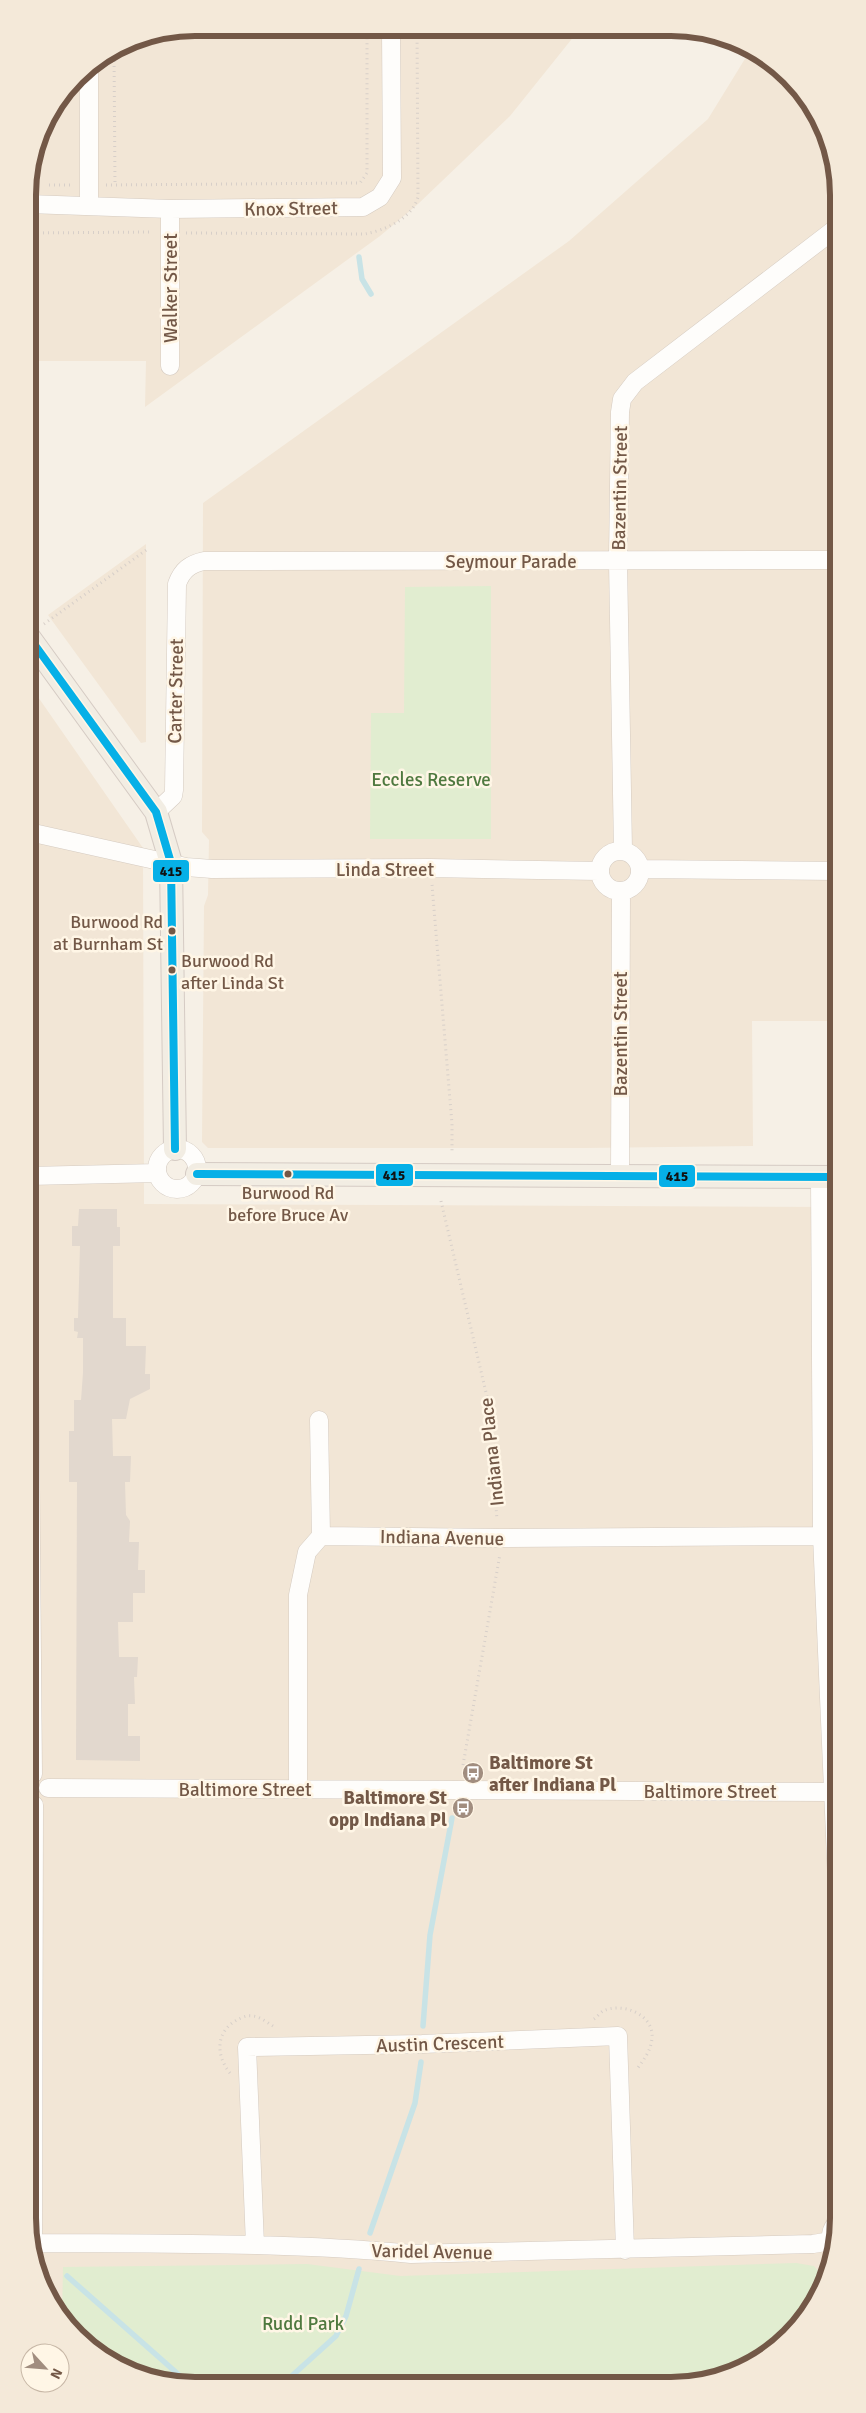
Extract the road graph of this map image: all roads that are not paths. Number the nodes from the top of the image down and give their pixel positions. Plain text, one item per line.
1 (391, 37) edge
2 (89, 77) edge
3 (37, 204) edge
4 (89, 204) junction
5 (170, 209) junction
6 (830, 238) edge
7 (170, 366) dead end
8 (830, 560) edge
9 (618, 561) junction
10 (187, 567) joint
11 (37, 636) edge
12 (156, 812) junction
13 (37, 834) edge
14 (623, 850) junction
15 (171, 863) junction
16 (641, 869) junction
17 (599, 871) junction
18 (830, 871) edge
19 (621, 891) junction
20 (175, 1149) junction
21 (157, 1173) junction
22 (197, 1174) junction
23 (37, 1176) edge
24 (620, 1177) junction
25 (828, 1178) edge
26 (319, 1420) dead end
27 (321, 1536) junction
28 (822, 1536) junction
29 (829, 1722) edge
30 (36, 1777) edge
31 (48, 1788) junction
32 (298, 1790) junction
33 (829, 1792) edge
34 (36, 1803) edge
35 (827, 2244) edge
36 (255, 2245) junction
37 (39, 2250) edge
38 (626, 2250) junction

1 - 5 street, Knox Street
2 - 4 street
3 - 4 street, Knox Street
4 - 5 street, Knox Street
5 - 7 street, Walker Street
6 - 9 street, Bazentin Street
8 - 9 street, Seymour Parade
9 - 10 street, Seymour Parade
9 - 14 street, Bazentin Street
10 - 12 street, Carter Street
11 - 12 main road
12 - 15 main road
13 - 15 street, Linda Street
14 - 16 street
14 - 17 street
15 - 17 street, Linda Street
15 - 20 main road
16 - 18 street
16 - 19 street
17 - 19 street
19 - 24 street, Bazentin Street
20 - 21 street
20 - 22 street
21 - 22 street
21 - 23 street
22 - 24 main road
24 - 25 main road
25 - 28 street
26 - 27 street
27 - 28 street, Indiana Avenue
27 - 32 street
28 - 29 street
30 - 31 street
31 - 32 street, Baltimore Street
31 - 34 street
32 - 33 street, Baltimore Street
35 - 38 street, Varidel Avenue
36 - 37 street, Varidel Avenue
36 - 38 street, Varidel Avenue
36 - 38 street, Austin Crescent

